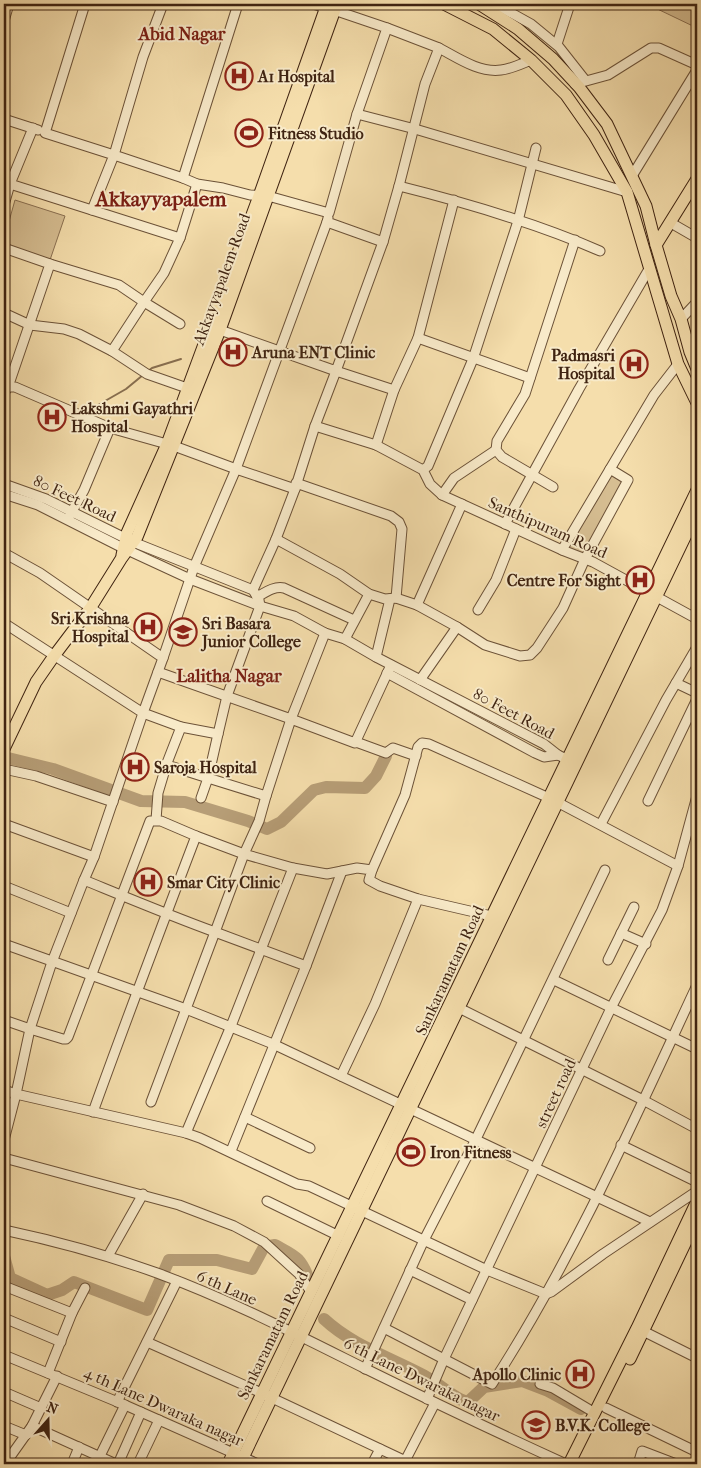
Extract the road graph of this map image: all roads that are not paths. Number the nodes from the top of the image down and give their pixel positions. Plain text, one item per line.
1 (10, 4) edge
2 (85, 4) edge
3 (163, 4) edge
4 (238, 4) edge
5 (313, 4) edge
6 (444, 4) edge
7 (479, 4) edge
8 (495, 4) edge
9 (570, 4) edge
10 (331, 6) edge
11 (4, 21) edge
12 (387, 28) junction
13 (556, 44) junction
14 (439, 48) junction
15 (531, 60) junction
16 (697, 65) edge
17 (697, 70) edge
18 (580, 82) junction
19 (357, 114) junction
20 (4, 119) edge
21 (33, 128) junction
22 (415, 129) junction
23 (45, 133) junction
24 (536, 148) dead end
25 (114, 155) junction
26 (532, 164) junction
27 (632, 176) junction
28 (183, 178) junction
29 (697, 179) edge
30 (10, 184) junction
31 (196, 184) junction
32 (399, 186) junction
33 (627, 192) junction
34 (263, 196) junction
35 (454, 200) junction
36 (4, 205) edge
37 (92, 210) junction
38 (328, 218) junction
39 (518, 221) junction
40 (671, 223) junction
41 (180, 238) junction
42 (697, 238) edge
43 (575, 240) junction
44 (383, 242) junction
45 (656, 245) junction
46 (4, 248) edge
47 (600, 251) dead end
48 (50, 264) junction
49 (649, 268) junction
50 (144, 302) junction
51 (697, 302) edge
52 (4, 312) edge
53 (681, 319) junction
54 (180, 324) dead end
55 (30, 325) junction
56 (220, 330) junction
57 (418, 338) junction
58 (112, 351) junction
59 (280, 352) junction
60 (473, 359) junction
61 (678, 364) junction
62 (697, 369) edge
63 (336, 371) junction
64 (530, 378) junction
65 (187, 388) junction
66 (6, 390) edge
67 (394, 390) junction
68 (697, 403) edge
69 (315, 426) junction
70 (110, 428) junction
71 (170, 445) junction
72 (376, 445) junction
73 (496, 450) junction
74 (236, 469) junction
75 (610, 469) junction
76 (423, 470) junction
77 (534, 475) junction
78 (4, 484) edge
79 (296, 486) junction
80 (553, 487) dead end
81 (697, 490) edge
82 (4, 494) edge
83 (442, 495) junction
84 (462, 504) junction
85 (697, 512) edge
86 (70, 516) junction
87 (505, 524) junction
88 (694, 526) edge
89 (516, 529) junction
90 (276, 539) junction
91 (126, 548) junction
92 (562, 550) junction
93 (4, 553) edge
94 (585, 559) junction
95 (194, 567) junction
96 (190, 580) junction
97 (369, 594) junction
98 (653, 594) junction
99 (257, 598) junction
100 (393, 599) junction
101 (417, 605) junction
102 (92, 607) junction
103 (478, 610) dead end
104 (697, 619) edge
105 (354, 620) junction
106 (4, 622) edge
107 (457, 627) junction
108 (325, 633) junction
109 (345, 639) junction
110 (697, 647) edge
111 (54, 656) junction
112 (376, 657) junction
113 (162, 658) junction
114 (389, 669) junction
115 (158, 672) junction
116 (420, 680) junction
117 (676, 683) junction
118 (697, 693) edge
119 (227, 696) junction
120 (697, 699) edge
121 (143, 713) junction
122 (291, 719) junction
123 (181, 727) junction
124 (218, 734) junction
125 (356, 742) junction
126 (4, 749) edge
127 (416, 756) junction
128 (567, 759) junction
129 (167, 763) junction
130 (4, 769) edge
131 (208, 778) junction
132 (115, 796) junction
133 (266, 796) junction
134 (697, 796) edge
135 (202, 798) dead end
136 (553, 800) junction
137 (648, 801) dead end
138 (694, 819) edge
139 (156, 820) junction
140 (4, 824) edge
141 (601, 824) junction
142 (196, 836) junction
143 (244, 854) junction
144 (94, 856) junction
145 (678, 866) junction
146 (293, 868) junction
147 (372, 870) junction
148 (605, 870) dead end
149 (342, 871) junction
150 (84, 880) junction
151 (4, 886) edge
152 (122, 896) junction
153 (418, 899) junction
154 (634, 907) dead end
155 (71, 913) junction
156 (166, 915) junction
157 (496, 919) junction
158 (215, 932) junction
159 (621, 934) junction
160 (4, 944) edge
161 (646, 944) junction
162 (260, 948) junction
163 (608, 960) dead end
164 (52, 962) junction
165 (306, 966) junction
166 (92, 976) junction
167 (554, 980) junction
168 (697, 985) edge
169 (137, 991) junction
170 (459, 1008) junction
171 (611, 1008) junction
172 (186, 1009) junction
173 (4, 1020) edge
174 (231, 1026) junction
175 (30, 1029) junction
176 (673, 1037) junction
177 (524, 1041) junction
178 (273, 1044) junction
179 (697, 1049) edge
180 (582, 1070) junction
181 (341, 1076) junction
182 (4, 1090) edge
183 (16, 1094) junction
184 (643, 1100) junction
185 (151, 1102) dead end
186 (406, 1108) junction
187 (93, 1112) junction
188 (244, 1117) junction
189 (697, 1129) edge
190 (186, 1133) junction
191 (4, 1140) edge
192 (475, 1140) junction
193 (621, 1145) junction
194 (310, 1148) dead end
195 (231, 1151) junction
196 (4, 1158) edge
197 (536, 1167) junction
198 (697, 1182) edge
199 (697, 1190) edge
200 (143, 1194) junction
201 (596, 1198) junction
202 (267, 1201) dead end
203 (697, 1201) edge
204 (357, 1210) junction
205 (697, 1219) edge
206 (650, 1222) junction
207 (4, 1230) edge
208 (339, 1236) junction
209 (424, 1240) junction
210 (108, 1256) junction
211 (410, 1270) junction
212 (487, 1270) junction
213 (177, 1281) junction
214 (4, 1286) edge
215 (84, 1288) dead end
216 (311, 1292) junction
217 (546, 1294) junction
218 (472, 1300) junction
219 (72, 1313) junction
220 (4, 1318) edge
221 (384, 1328) junction
222 (641, 1330) junction
223 (297, 1334) junction
224 (61, 1342) junction
225 (147, 1342) junction
226 (4, 1355) edge
227 (697, 1358) edge
228 (444, 1359) junction
229 (365, 1369) junction
230 (48, 1373) junction
231 (57, 1376) junction
232 (540, 1384) dead end
233 (4, 1392) edge
234 (267, 1395) junction
235 (431, 1401) junction
236 (121, 1403) junction
237 (41, 1408) junction
238 (600, 1410) junction
239 (141, 1412) junction
240 (159, 1420) junction
241 (4, 1426) edge
242 (32, 1426) junction
243 (26, 1435) junction
244 (79, 1447) junction
245 (380, 1449) junction
246 (697, 1452) edge
247 (239, 1458) edge
248 (98, 1460) edge
249 (408, 1463) edge
250 (4, 1464) edge
251 (72, 1464) edge
252 (117, 1464) edge
253 (138, 1464) edge
254 (228, 1464) edge
255 (258, 1464) edge
256 (372, 1464) edge
257 (567, 1464) edge
258 (577, 1464) edge
259 (638, 1464) edge
260 (676, 1464) edge

1 - 11 street
2 - 23 street
3 - 25 street
4 - 28 street
5 - 10 street
6 - 15 main road
7 - 18 main road
8 - 13 street
9 - 13 street
10 - 12 street
10 - 34 main road, Akkayyapalem Road
12 - 14 street
12 - 19 street
13 - 18 street
14 - 15 street
14 - 22 street
15 - 33 main road
16 - 18 street
17 - 27 street
18 - 27 main road
19 - 22 street
19 - 38 street
20 - 21 street
21 - 23 street
21 - 30 street
22 - 26 street
22 - 32 street
23 - 25 street
24 - 26 street
25 - 28 street
25 - 37 street
26 - 33 street
26 - 39 street
27 - 45 main road
28 - 31 street
29 - 40 main road
30 - 36 street
30 - 37 street
31 - 34 street
31 - 41 street
32 - 35 street
32 - 44 street
33 - 49 main road
34 - 38 street
34 - 56 main road, Akkayyapalem Road
34 - 65 main road
35 - 39 street
35 - 57 street
37 - 41 street
38 - 44 street
38 - 59 street
39 - 43 street
39 - 60 street
40 - 42 street
40 - 45 main road
41 - 50 street
43 - 47 street
43 - 64 street
44 - 63 street
45 - 53 main road
46 - 48 street
48 - 50 street
48 - 55 street
49 - 61 main road
49 - 77 street
50 - 54 street
50 - 58 street
51 - 53 street
52 - 55 street
53 - 62 main road
55 - 58 street
55 - 66 street
56 - 59 street
56 - 71 main road, Akkayyapalem Road
57 - 60 street
57 - 67 street
58 - 65 street
59 - 63 street
59 - 74 street
60 - 64 street
60 - 76 street
61 - 68 main road
61 - 75 street
63 - 67 street
63 - 69 street
64 - 73 street
65 - 71 main road
66 - 70 street
67 - 72 street
69 - 72 street
69 - 79 street
70 - 71 street
70 - 86 street
71 - 74 street
71 - 91 main road, Akkayyapalem Road
72 - 76 street
73 - 77 street
73 - 83 street
74 - 79 street
74 - 95 street
75 - 92 street
75 - 94 street
76 - 83 street
77 - 80 street
77 - 87 street
78 - 86 street, 80 Feet Road
79 - 90 street
79 - 100 street
81 - 98 main road, Sankaramatam Road
82 - 86 street, 80 Feet Road
83 - 84 street, Santhipuram Road
84 - 87 street, Santhipuram Road
84 - 101 street
85 - 88 main road, Sankaramatam Road
86 - 91 street, 80 Feet Road
87 - 89 street, Santhipuram Road
88 - 98 main road, Sankaramatam Road
89 - 92 street, Santhipuram Road
89 - 103 street
90 - 97 street
90 - 99 street
91 - 95 street
91 - 96 street
91 - 102 main road, Akkayyapalem Road
92 - 94 street, Santhipuram Road
93 - 102 street
94 - 98 street, Santhipuram Road
94 - 107 street
95 - 96 street
95 - 99 street
96 - 99 street
96 - 113 street
97 - 100 street
97 - 105 street
98 - 104 street, Santhipuram Road
98 - 128 main road, Sankaramatam Road
99 - 105 street
99 - 108 street
99 - 119 street
100 - 101 street
100 - 112 street
101 - 107 street
102 - 111 main road, Akkayyapalem Road
102 - 113 street
105 - 109 street
106 - 111 street
107 - 116 street
108 - 109 street
108 - 122 street
109 - 112 street
110 - 117 street
111 - 121 street
111 - 126 main road, Akkayyapalem Road
112 - 114 street
113 - 115 street
114 - 116 street, 80 Feet Road
114 - 125 street
114 - 128 street, 80 Feet Road
115 - 119 street
115 - 121 street
116 - 128 street, 80 Feet Road
117 - 118 street
117 - 141 street
119 - 122 street
119 - 124 street
120 - 137 street
121 - 123 street
121 - 132 street
122 - 125 street
122 - 133 street
123 - 124 street
123 - 129 street
124 - 131 street
125 - 127 street
127 - 136 street
127 - 147 street
128 - 136 main road, Sankaramatam Road
129 - 131 street
129 - 139 street
130 - 132 street
131 - 133 street
131 - 135 street
132 - 144 street
133 - 143 street
134 - 138 street, street road
136 - 141 street
136 - 157 main road, Sankaramatam Road
138 - 145 street, street road
139 - 142 street
139 - 152 street
140 - 144 street
141 - 145 street
142 - 143 street
142 - 156 street
143 - 146 street
143 - 158 street
144 - 150 street
145 - 161 street, street road
146 - 149 street
146 - 162 street
147 - 149 street
147 - 153 street
148 - 167 street
149 - 165 street
150 - 152 street
150 - 155 street
151 - 155 street
152 - 156 street
152 - 166 street
153 - 157 street
153 - 181 street
154 - 159 street
155 - 164 street
156 - 158 street
156 - 169 street
157 - 170 main road, Sankaramatam Road
157 - 186 main road, Sankaramatam Road
158 - 162 street
158 - 172 street
159 - 161 street
159 - 163 street
160 - 164 street
161 - 171 street, street road
162 - 165 street
162 - 174 street
164 - 166 street
164 - 175 street
165 - 178 street
166 - 169 street
166 - 175 street
167 - 171 street
167 - 177 street
168 - 176 street
169 - 172 street
169 - 187 street
170 - 177 street
170 - 186 main road, Sankaramatam Road
171 - 176 street
171 - 180 street, street road
172 - 174 street
172 - 185 street
173 - 175 street
174 - 178 street
174 - 190 street
175 - 183 street
176 - 179 street
176 - 184 street
177 - 180 street
177 - 192 street
178 - 181 street
178 - 188 street
180 - 184 street
180 - 197 street, street road
181 - 186 street
182 - 183 street
183 - 187 street
183 - 191 street
184 - 189 street
184 - 193 street
186 - 192 street
186 - 204 main road, Sankaramatam Road
187 - 190 street
188 - 194 street
188 - 195 street
190 - 195 street
192 - 197 street
192 - 209 street
193 - 198 street
193 - 201 street
195 - 204 street
196 - 200 street
197 - 201 street
197 - 212 street, street road
199 - 206 street
200 - 210 street
200 - 216 street
201 - 206 street
201 - 217 street
202 - 208 street
203 - 222 main road
204 - 208 main road, Sankaramatam Road
204 - 209 street
204 - 223 main road, Sankaramatam Road
205 - 222 main road
206 - 217 street
207 - 210 street, 6 th Lane
208 - 216 main road, Sankaramatam Road
209 - 211 street
209 - 212 street
210 - 213 street, 6 th Lane
211 - 218 street
211 - 221 street
212 - 217 street
212 - 218 street, street road
213 - 223 street, 6 th Lane
213 - 225 street
214 - 219 street
215 - 219 street
216 - 223 main road, Sankaramatam Road
217 - 228 street
218 - 228 street, street road
219 - 224 street
220 - 224 street
221 - 228 street
221 - 229 street
222 - 227 street
222 - 238 main road
223 - 229 street, 6 th Lane Dwaraka nagar
223 - 234 main road, Sankaramatam Road
224 - 230 street
225 - 234 street
225 - 236 street
226 - 230 street, 4 th Lane Dwaraka nagar
228 - 235 street, street road
229 - 235 street, 6 th Lane Dwaraka nagar
230 - 231 street, 4 th Lane Dwaraka nagar
231 - 236 street, 4 th Lane Dwaraka nagar
231 - 237 street
232 - 238 street
233 - 237 street
234 - 245 street
234 - 247 main road, Sankaramatam Road
235 - 249 street, street road
235 - 257 street, 6 th Lane Dwaraka nagar
236 - 239 street, 4 th Lane Dwaraka nagar
236 - 248 street
237 - 242 street
238 - 246 street
238 - 257 main road
238 - 258 main road
239 - 240 street, 4 th Lane Dwaraka nagar
239 - 252 street
240 - 247 street, 4 th Lane Dwaraka nagar
240 - 253 street
241 - 243 street
242 - 243 street
242 - 244 street
243 - 250 street
244 - 248 street
244 - 251 street
245 - 249 street
245 - 256 street
247 - 254 main road, Sankaramatam Road
247 - 255 street, 4 th Lane Dwaraka nagar
248 - 252 street
259 - 260 street

